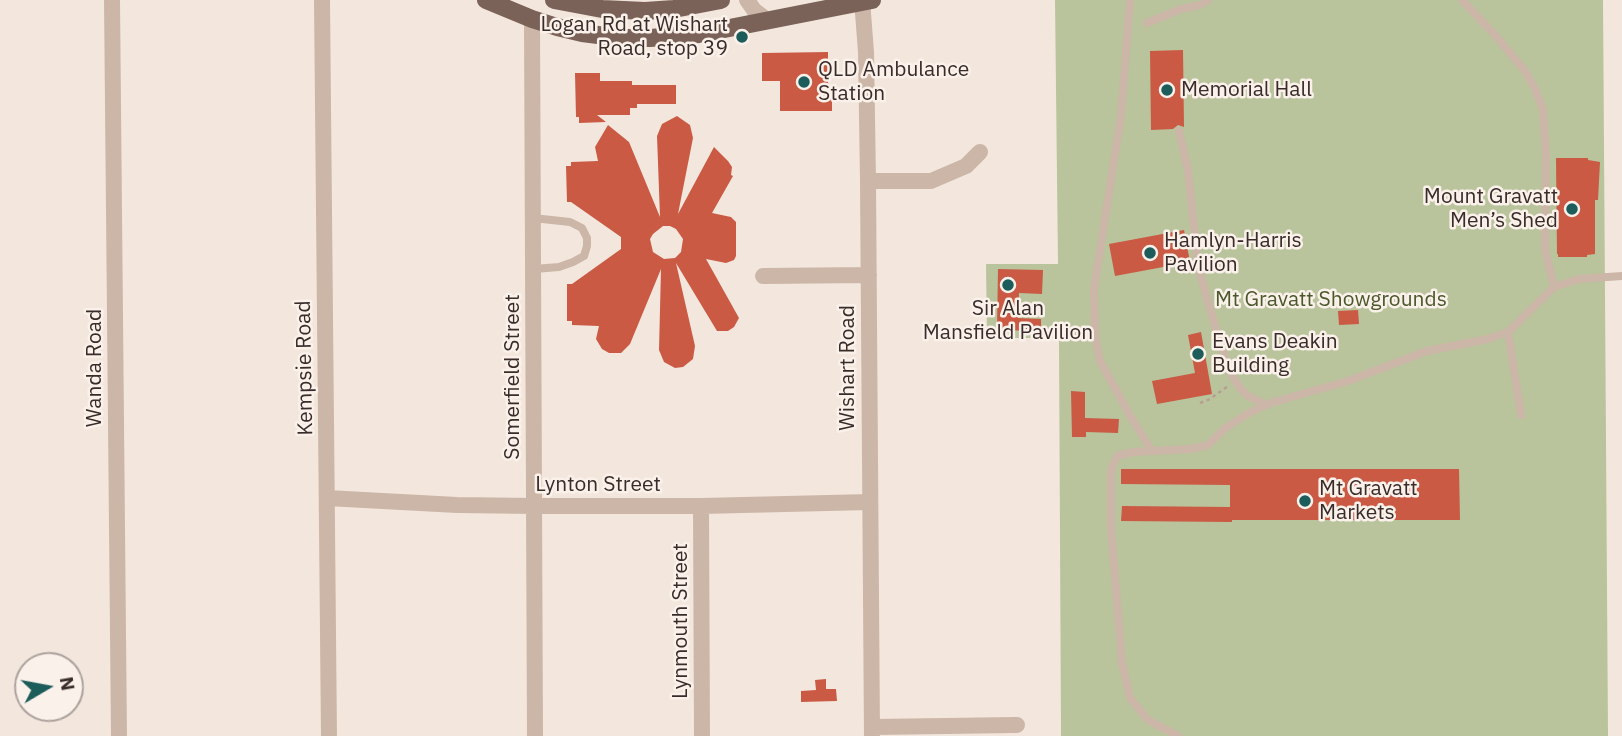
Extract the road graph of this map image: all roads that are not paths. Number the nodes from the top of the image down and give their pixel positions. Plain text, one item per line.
1 (113, 0) edge
2 (322, 0) edge
3 (486, 0) edge
4 (554, 0) edge
5 (721, 0) edge
6 (747, 0) edge
7 (1130, 0) edge
8 (1208, 0) edge
9 (1462, 0) edge
10 (865, 1) edge
11 (532, 19) junction
12 (767, 20) junction
13 (1147, 23) dead end
14 (1179, 131) dead end
15 (980, 152) dead end
16 (867, 181) junction
17 (533, 218) junction
18 (534, 269) junction
19 (869, 275) junction
20 (763, 276) dead end
21 (1622, 276) edge
22 (1554, 287) junction
23 (1508, 332) junction
24 (1267, 405) junction
25 (1521, 415) dead end
26 (1152, 451) junction
27 (327, 498) junction
28 (870, 502) junction
29 (534, 506) junction
30 (701, 506) junction
31 (1017, 725) dead end
32 (872, 731) edge
33 (118, 736) edge
34 (329, 736) edge
35 (535, 736) edge
36 (702, 736) edge
37 (1178, 736) edge

1 - 33 street, Wanda Road
2 - 27 street, Kempsie Road
3 - 11 main road
4 - 5 main road
6 - 12 street
7 - 26 lane
8 - 13 lane
9 - 22 lane
10 - 12 main road
10 - 16 street, Wishart Road
11 - 12 main road
11 - 17 street, Somerfield Street
14 - 24 lane
15 - 16 street
16 - 19 street, Wishart Road
17 - 18 street, Somerfield Street
17 - 18 lane
18 - 29 street, Somerfield Street
19 - 20 street
19 - 28 street, Wishart Road
21 - 22 lane
22 - 23 lane
23 - 24 lane
23 - 25 lane
24 - 26 lane
26 - 37 lane
27 - 29 street, Lynton Street
27 - 34 street, Kempsie Road
28 - 30 street, Lynton Street
28 - 32 street, Wishart Road
29 - 30 street, Lynton Street
29 - 35 street, Somerfield Street
30 - 36 street, Lynmouth Street
31 - 32 street

